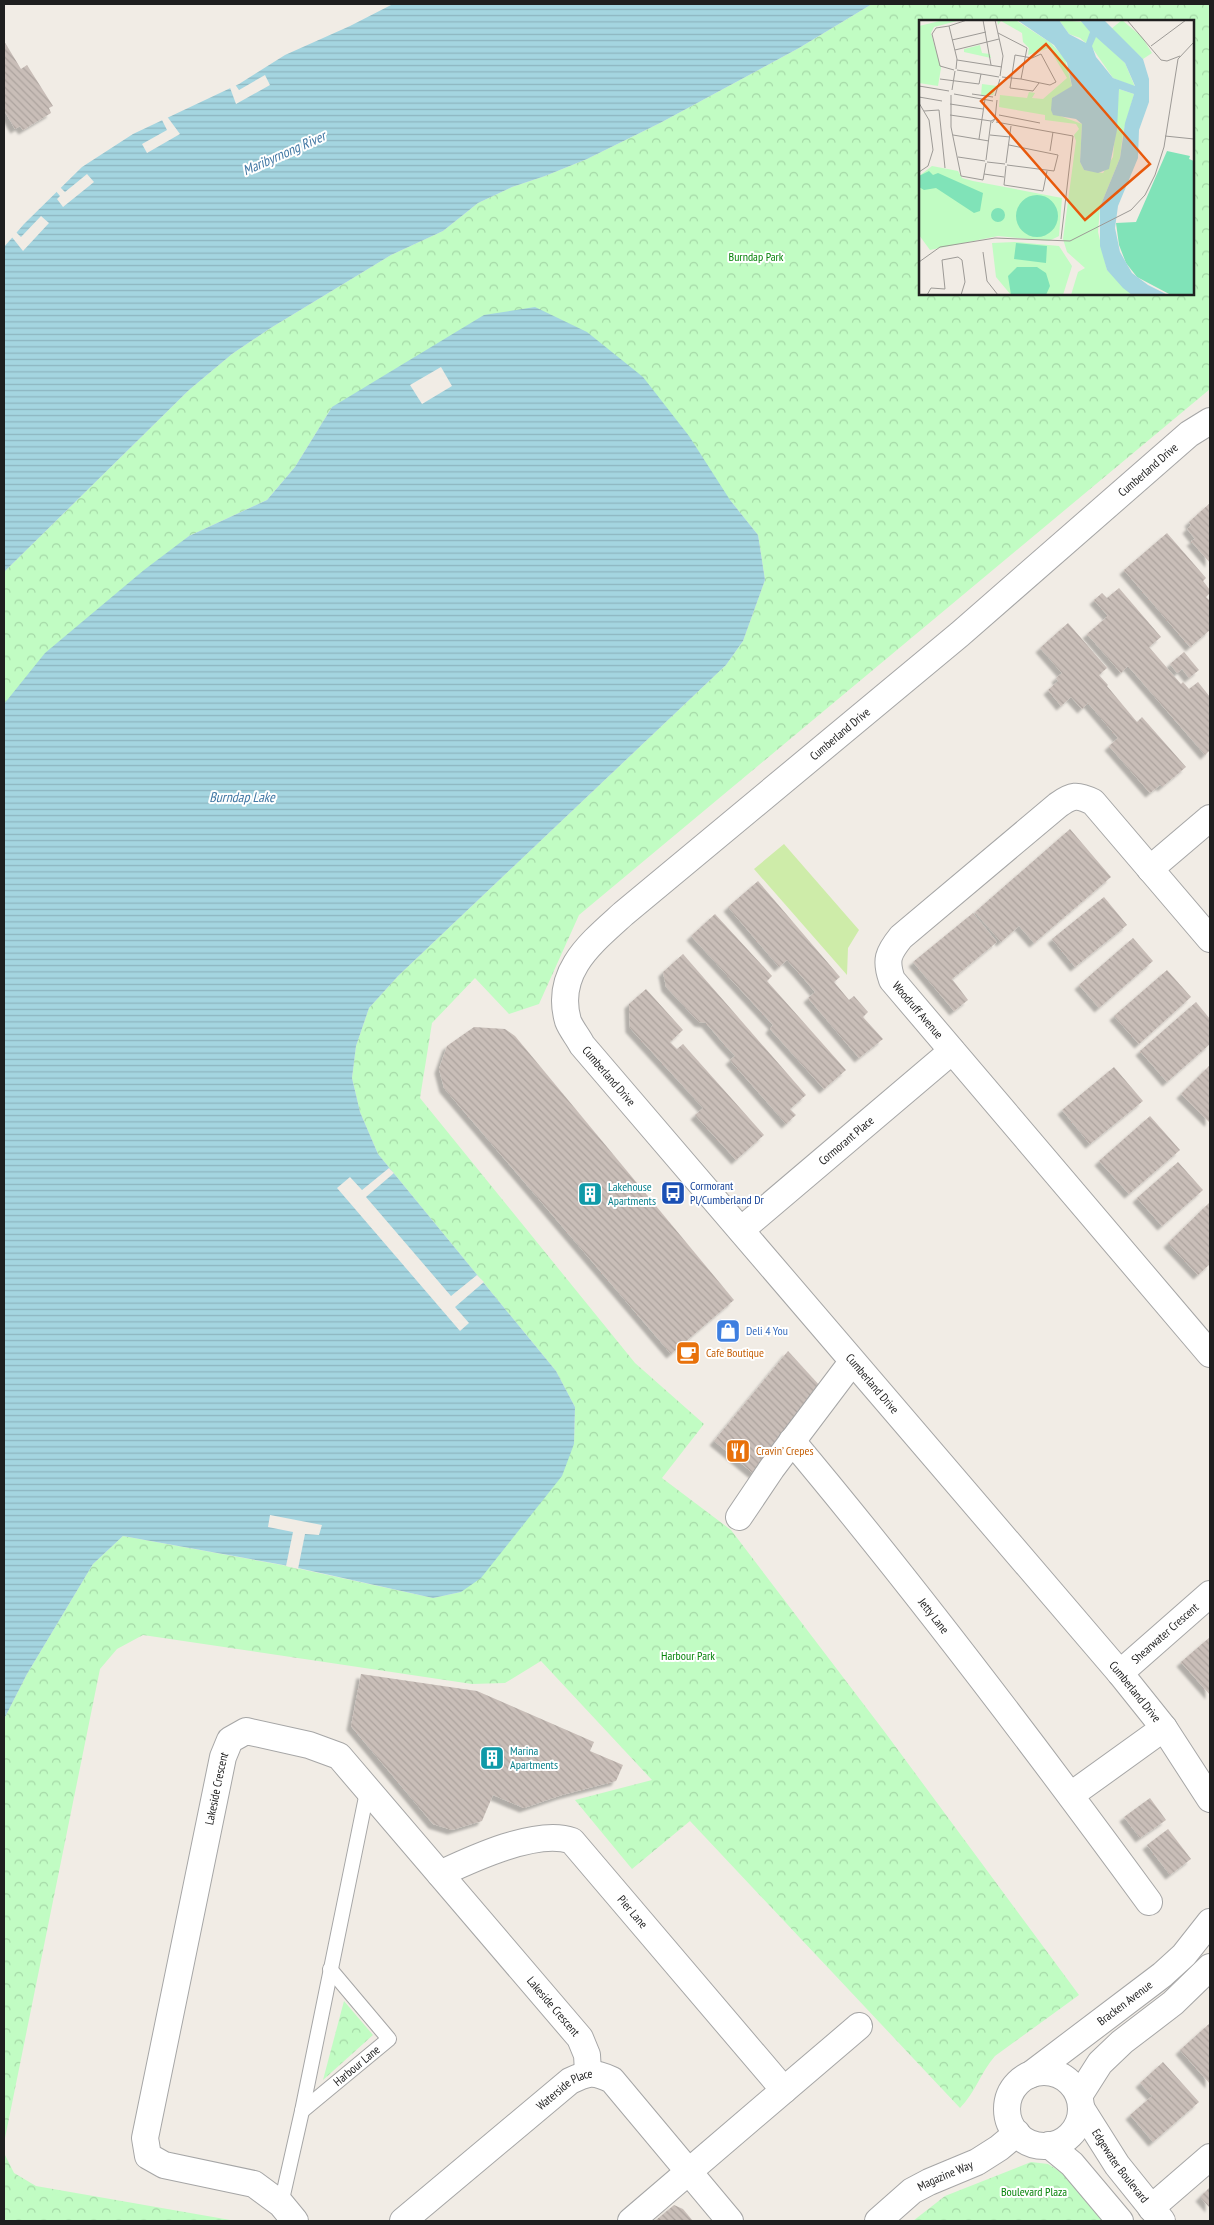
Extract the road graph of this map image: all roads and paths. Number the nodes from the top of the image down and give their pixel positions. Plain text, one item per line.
1 (1210, 407) edge
2 (1200, 428) edge
3 (1210, 818) edge
4 (1150, 869) junction
5 (1210, 939) edge
6 (952, 1051) junction
7 (741, 1230) junction
8 (1210, 1354) edge
9 (852, 1362) junction
10 (792, 1441) junction
11 (739, 1517) dead end
12 (1210, 1594) edge
13 (1120, 1672) junction
14 (1164, 1728) junction
15 (367, 1792) junction
16 (1070, 1795) junction
17 (1210, 1798) edge
18 (440, 1874) junction
19 (1149, 1902) dead end
20 (1210, 1922) edge
21 (1210, 1967) edge
22 (330, 1970) junction
23 (859, 2026) dead end
24 (588, 2072) junction
25 (1030, 2074) junction
26 (784, 2090) junction
27 (1080, 2102) junction
28 (302, 2111) junction
29 (1017, 2133) junction
30 (1050, 2145) junction
31 (1210, 2157) edge
32 (689, 2172) junction
33 (288, 2212) edge
34 (1157, 2215) edge
35 (403, 2221) edge
36 (631, 2221) edge
37 (730, 2221) edge
38 (878, 2221) edge
39 (1120, 2221) edge

1 - 2 street, Cumberland Drive
2 - 7 street, Cumberland Drive
3 - 4 street
4 - 5 street, Woodruff Avenue
4 - 6 street, Woodruff Avenue
6 - 7 street, Cormorant Place
6 - 8 street, Woodruff Avenue
7 - 9 street, Cumberland Drive
9 - 10 street
9 - 13 street, Cumberland Drive
10 - 11 street
10 - 16 street, Jetty Lane
12 - 13 street, Shearwater Crescent
13 - 14 street, Cumberland Drive
14 - 16 street
14 - 17 street, Cumberland Drive
15 - 18 street, Lakeside Crescent
15 - 22 lane
15 - 33 street, Lakeside Crescent
16 - 19 street, Jetty Lane
18 - 24 street, Lakeside Crescent
18 - 26 street, Pier Lane
20 - 25 street, Bracken Avenue
21 - 27 street
22 - 28 lane
22 - 28 lane, Harbour Lane
23 - 26 street
24 - 32 street, Waterside Place
24 - 35 street, Waterside Place
25 - 27 street
25 - 29 street
26 - 32 street
27 - 30 street
27 - 34 street, Edgewater Boulevard
28 - 33 lane
29 - 30 street
29 - 38 street, Magazine Way
30 - 39 street
31 - 34 street
32 - 36 street
32 - 37 street, Waterside Place

